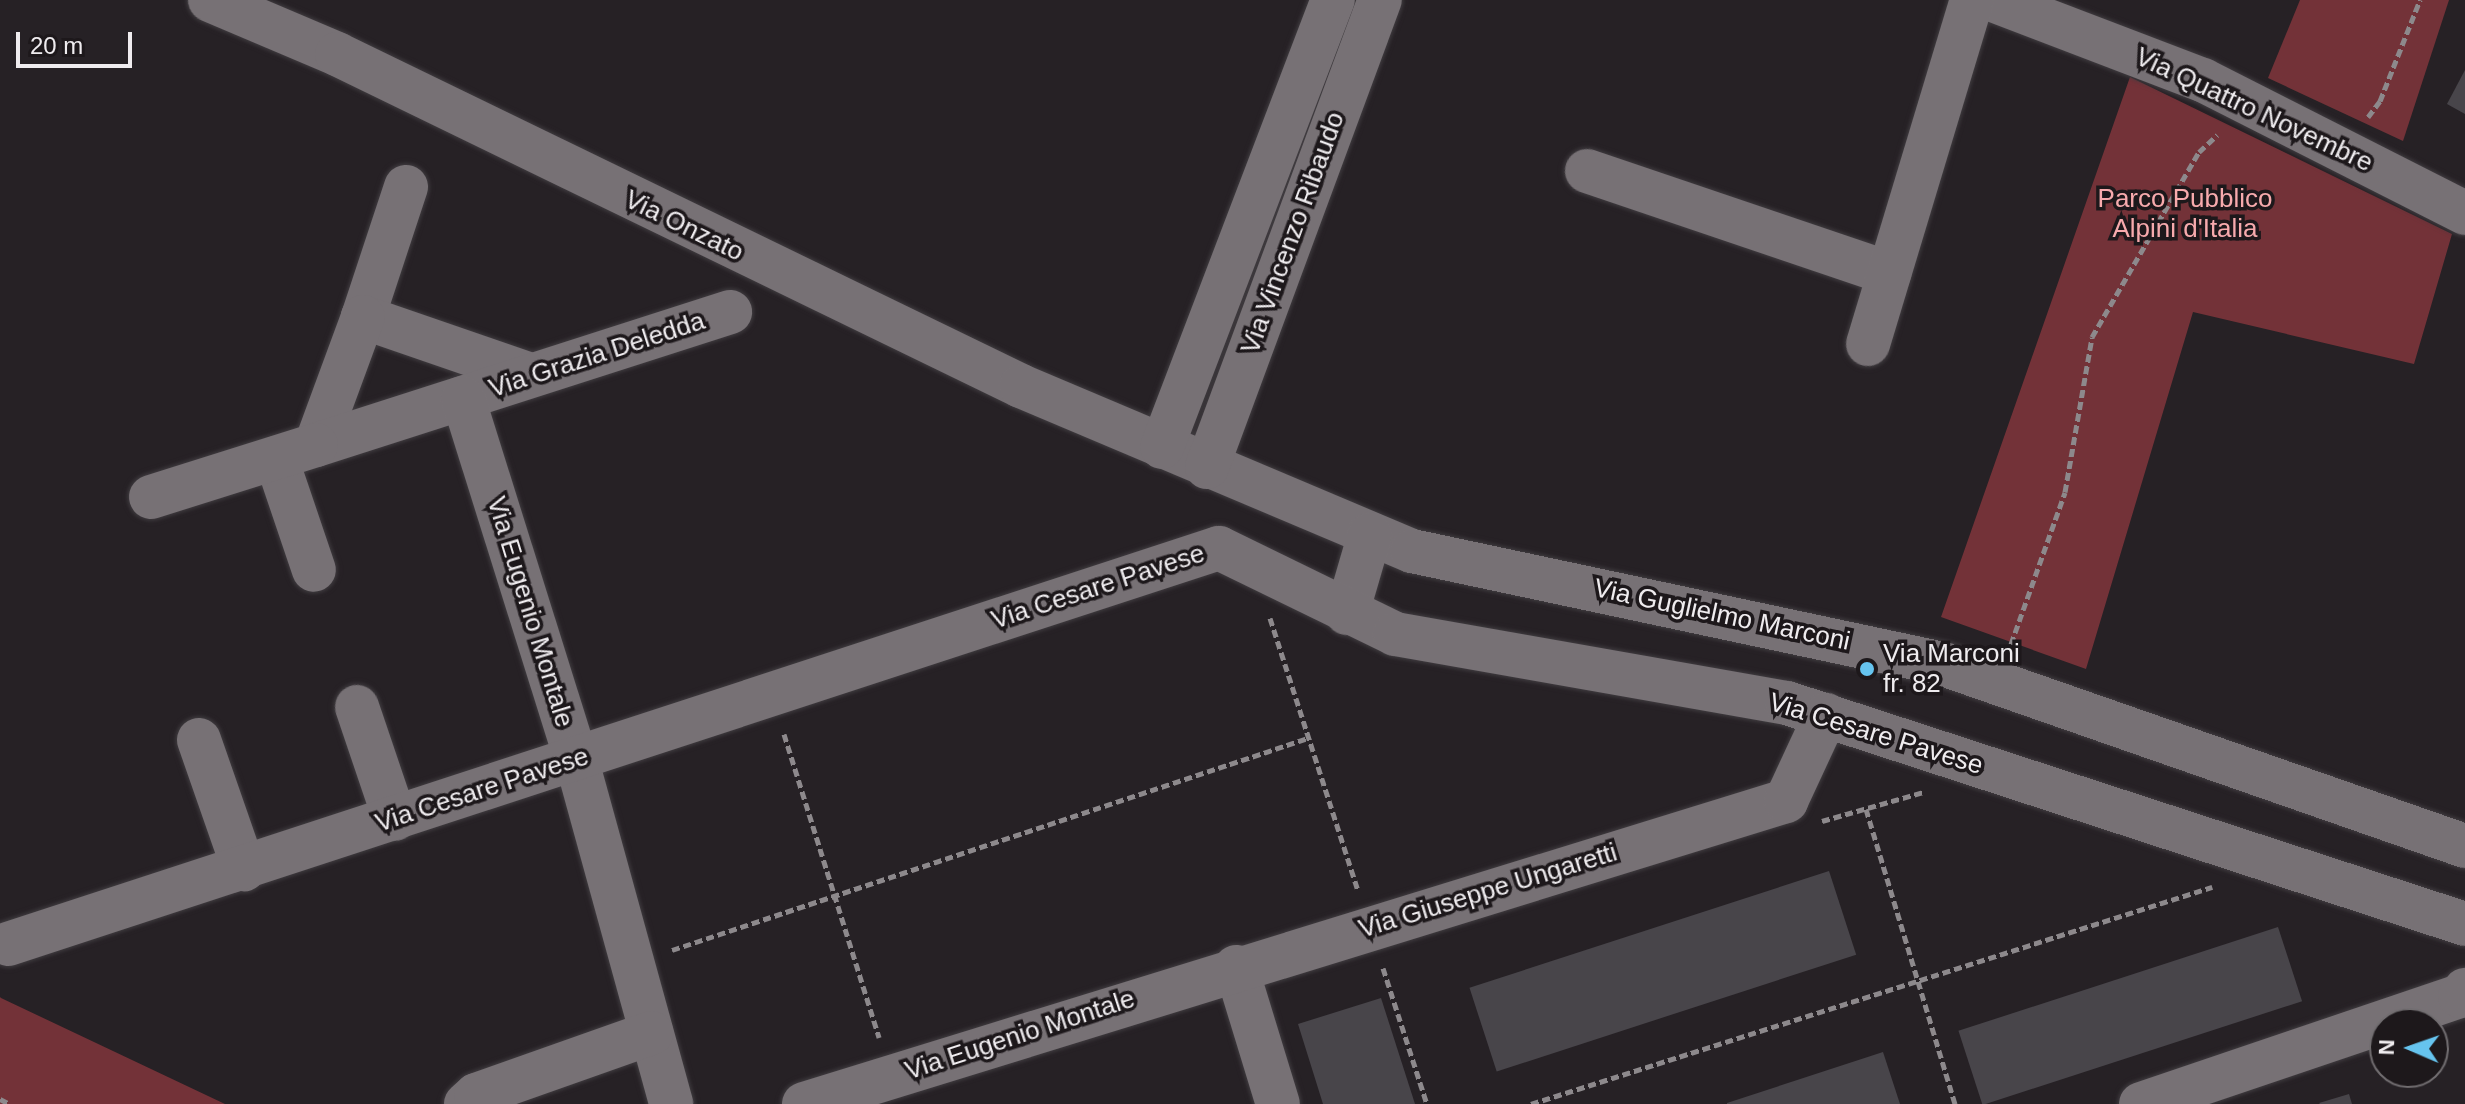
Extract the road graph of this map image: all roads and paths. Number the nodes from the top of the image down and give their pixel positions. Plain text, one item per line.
1 (210, 0) edge
2 (1972, 0) edge
3 (1993, 0) edge
4 (2420, 0) edge
5 (1319, 4) edge
6 (1374, 16) edge
7 (2251, 104) junction
8 (2342, 149) junction
9 (1587, 171) dead end
10 (406, 187) dead end
11 (2465, 213) edge
12 (1889, 273) junction
13 (730, 312) dead end
14 (363, 317) junction
15 (1868, 344) dead end
16 (531, 375) junction
17 (463, 398) junction
18 (1162, 447) junction
19 (296, 451) junction
20 (1207, 467) junction
21 (151, 497) dead end
22 (1370, 534) junction
23 (1252, 564) junction
24 (314, 570) dead end
25 (1347, 613) junction
26 (1997, 683) junction
27 (772, 694) junction
28 (357, 707) dead end
29 (1826, 715) junction
30 (1308, 738) junction
31 (199, 740) dead end
32 (576, 758) junction
33 (1996, 771) junction
34 (1786, 801) junction
35 (1866, 809) junction
36 (395, 819) junction
37 (2465, 846) edge
38 (244, 869) junction
39 (2221, 884) dead end
40 (835, 896) junction
41 (2465, 924) edge
42 (1370, 927) junction
43 (8, 944) dead end
44 (632, 963) junction
45 (1236, 967) junction
46 (1919, 983) junction
47 (2465, 990) edge
48 (651, 1033) junction
49 (892, 1076) junction
50 (0, 1099) edge
51 (10, 1104) edge
52 (466, 1104) edge
53 (671, 1104) edge
54 (804, 1104) edge
55 (1278, 1104) edge
56 (1427, 1104) edge
57 (1531, 1104) edge
58 (1955, 1104) edge
59 (2141, 1104) edge

1 - 18 street, Via Onzato
2 - 12 street
3 - 7 street, Via Quattro Novembre
4 - 8 path
5 - 6 street
5 - 18 street, Via Vincenzo Ribaudo
6 - 20 street, Via Vincenzo Ribaudo
7 - 8 street, Via Quattro Novembre
7 - 26 path
8 - 11 street, Via Quattro Novembre
9 - 12 street
10 - 14 street
12 - 15 street
13 - 16 street, Via Grazia Deledda
14 - 16 street
14 - 19 street
16 - 17 street, Via Grazia Deledda
17 - 19 street, Via Grazia Deledda
17 - 32 street, Via Eugenio Montale
18 - 20 street, Via Guglielmo Marconi
19 - 21 street, Via Grazia Deledda
19 - 24 street
20 - 22 street, Via Guglielmo Marconi
22 - 25 street
22 - 26 street, Via Guglielmo Marconi
23 - 25 street, Via Cesare Pavese
23 - 27 street, Via Cesare Pavese
23 - 30 path
25 - 29 street, Via Cesare Pavese
26 - 37 street, Via Guglielmo Marconi
27 - 32 street, Via Cesare Pavese
27 - 40 path
28 - 36 street
29 - 33 street, Via Cesare Pavese
29 - 34 street
30 - 40 path
30 - 42 path
31 - 38 street
32 - 36 street, Via Cesare Pavese
32 - 44 street, Via Eugenio Montale
33 - 35 path
33 - 41 street, Via Cesare Pavese
34 - 35 path
34 - 42 street, Via Giuseppe Ungaretti
35 - 46 path
36 - 38 street, Via Cesare Pavese
38 - 43 street, Via Cesare Pavese
39 - 46 path
40 - 44 path
40 - 49 path
42 - 45 street, Via Giuseppe Ungaretti
42 - 56 path
44 - 48 street, Via Eugenio Montale
45 - 49 street, Via Eugenio Montale
45 - 55 street
46 - 57 path
46 - 58 path
47 - 59 street
48 - 52 street
48 - 53 street, Via Eugenio Montale
49 - 54 street, Via Eugenio Montale
50 - 51 path

